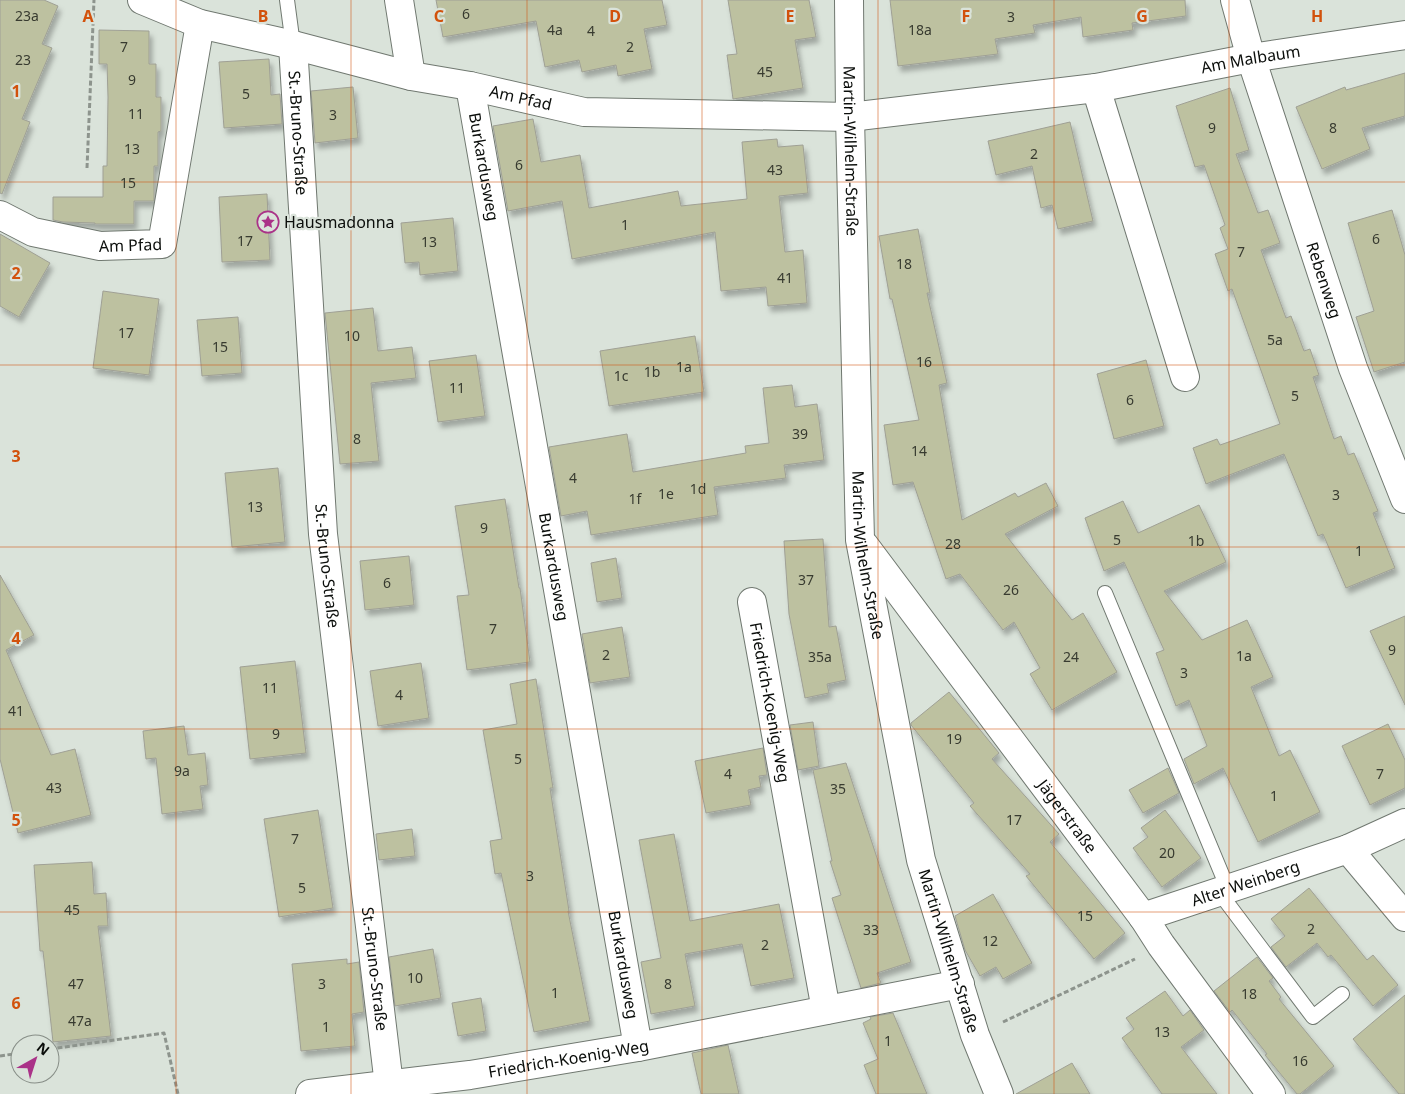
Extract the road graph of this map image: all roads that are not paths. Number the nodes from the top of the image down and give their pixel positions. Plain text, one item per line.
1 (287, 0) edge
2 (399, 0) edge
3 (849, 0) edge
4 (1235, 0) edge
5 (157, 3) edge
6 (200, 24) junction
7 (1405, 35) edge
8 (293, 45) junction
9 (1251, 58) junction
10 (411, 76) junction
11 (470, 86) junction
12 (1096, 88) junction
13 (850, 117) junction
14 (0, 215) edge
15 (1185, 378) dead end
16 (1405, 499) edge
17 (860, 540) junction
18 (1106, 593) dead end
19 (752, 602) dead end
20 (1405, 823) edge
21 (1348, 849) junction
22 (1223, 890) junction
23 (1142, 917) junction
24 (1405, 917) edge
25 (960, 984) junction
26 (1342, 994) dead end
27 (826, 1010) junction
28 (638, 1047) junction
29 (471, 1084) edge
30 (389, 1085) junction
31 (310, 1094) edge
32 (999, 1094) edge
33 (1271, 1094) edge

1 - 8 lane
2 - 10 street
3 - 13 street, Martin-Wilhelm-Straße
4 - 9 street, Rebenweg
5 - 6 street, Am Pfad
6 - 8 street, Am Pfad
6 - 14 street, Am Pfad
7 - 9 street, Am Malbaum
8 - 10 street, Am Pfad
8 - 30 street, St.-Bruno-Straße
9 - 12 street, Am Malbaum
9 - 16 street, Rebenweg
10 - 11 street, Am Pfad
11 - 13 street, Am Pfad
11 - 28 street, Burkardusweg
12 - 13 street, Am Malbaum
12 - 15 street
13 - 17 street, Martin-Wilhelm-Straße
17 - 23 street, Jägerstraße
17 - 25 street, Martin-Wilhelm-Straße
18 - 22 lane
19 - 27 street, Friedrich-Koenig-Weg
20 - 21 street, Alter Weinberg
21 - 22 street, Alter Weinberg
21 - 24 street
22 - 23 street, Alter Weinberg
22 - 26 lane
23 - 33 street, Jägerstraße
25 - 27 street, Friedrich-Koenig-Weg
25 - 32 street, Martin-Wilhelm-Straße
27 - 28 street, Friedrich-Koenig-Weg
28 - 29 street, Friedrich-Koenig-Weg
29 - 30 street, Friedrich-Koenig-Weg
30 - 31 street, Friedrich-Koenig-Weg

